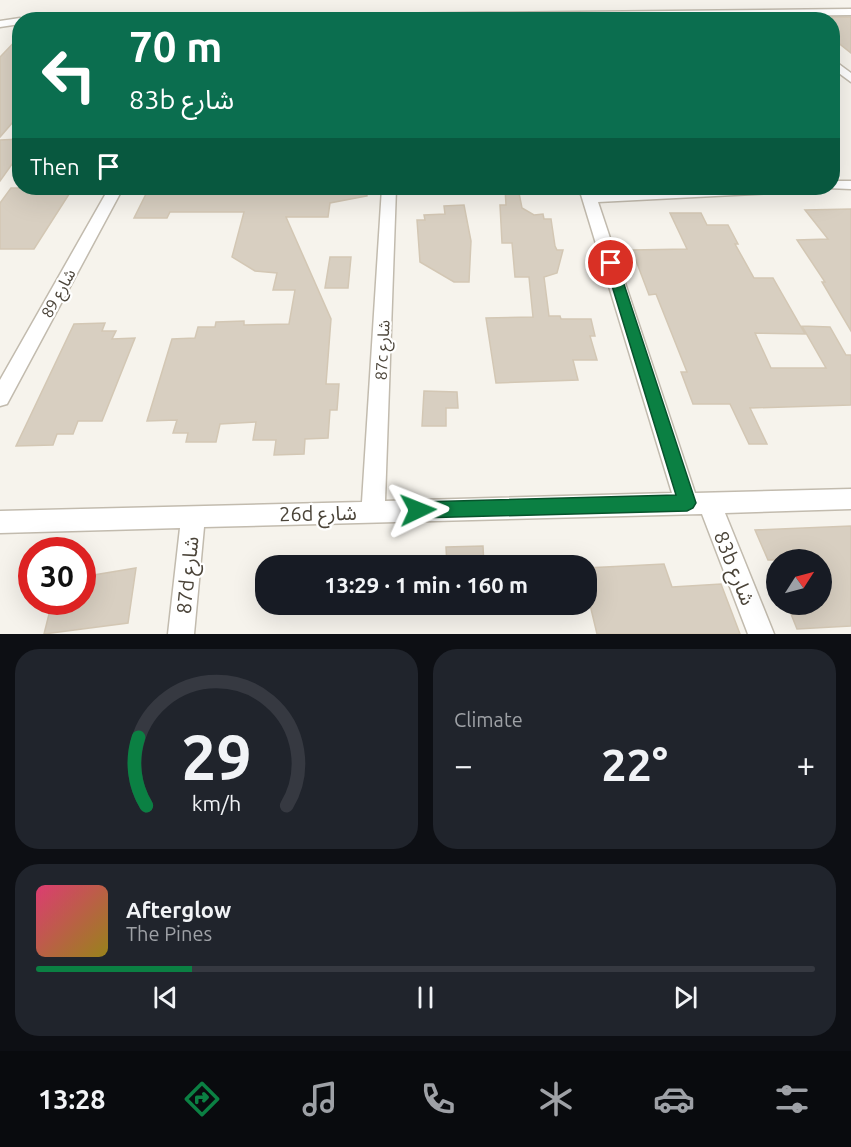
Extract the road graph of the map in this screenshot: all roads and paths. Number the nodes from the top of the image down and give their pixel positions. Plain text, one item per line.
1 (818, 0) edge
2 (544, 12) edge
3 (611, 12) edge
4 (832, 12) joint
5 (851, 12) edge
6 (112, 195) edge
7 (389, 195) edge
8 (589, 195) edge
9 (0, 398) edge
10 (851, 499) edge
11 (698, 503) junction
12 (373, 512) junction
13 (193, 516) junction
14 (0, 522) edge
15 (181, 634) edge
16 (761, 634) edge

1 - 4 street
2 - 3 street
4 - 5 street
6 - 9 street, شارع 89
7 - 12 street, 87c شارع
8 - 11 street, 83b شارع
10 - 11 street, 26d شارع
11 - 12 street, 26d شارع
11 - 16 street, 83b شارع
12 - 13 street, 26d شارع
13 - 14 street, 26d شارع
13 - 15 street, 87d شارع

